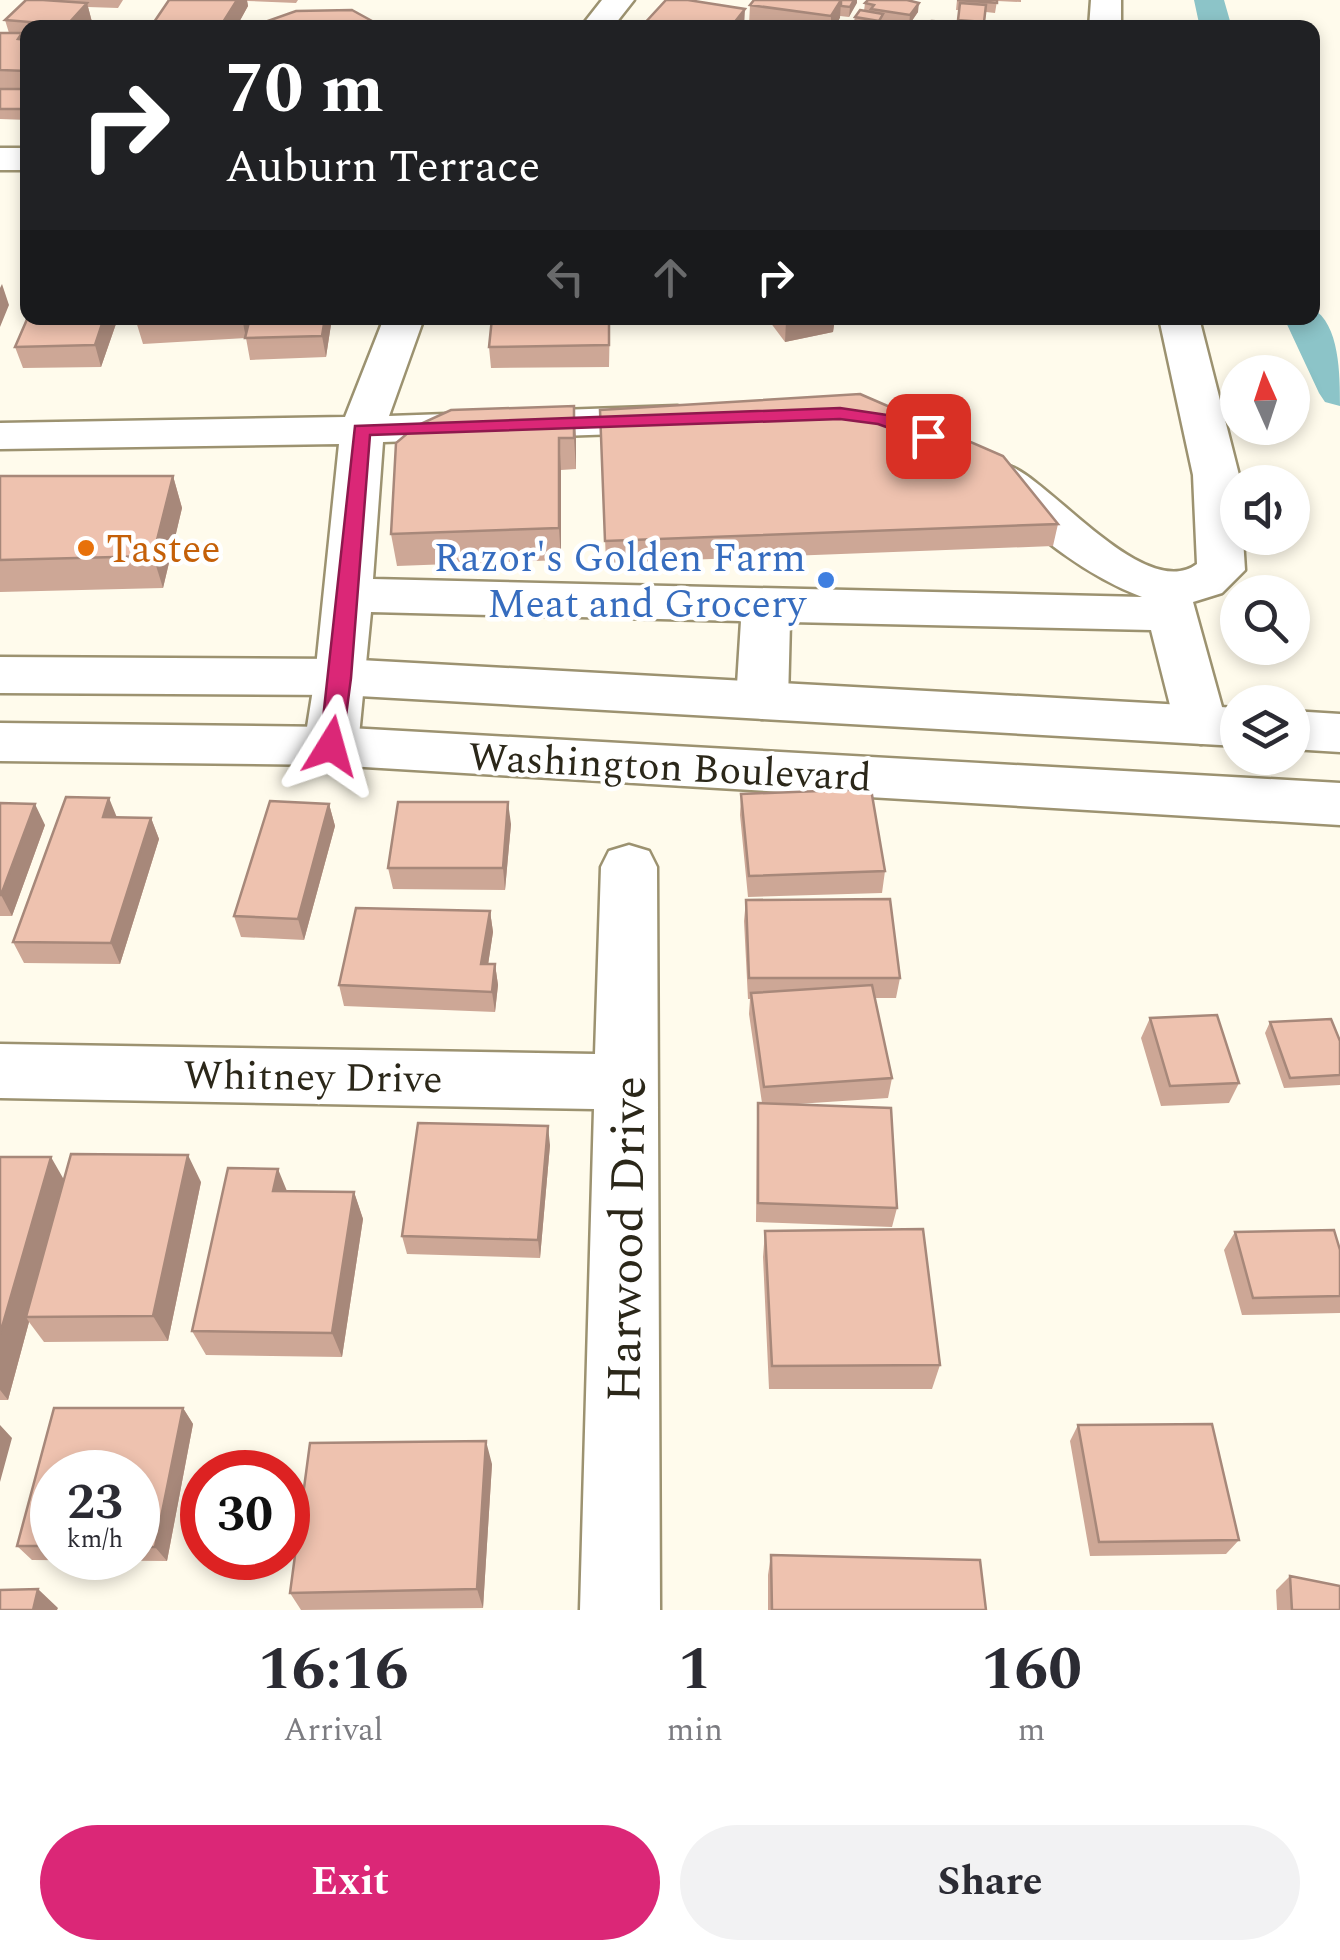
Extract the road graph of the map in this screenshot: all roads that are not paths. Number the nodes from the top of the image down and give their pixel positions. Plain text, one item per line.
1 (620, 0) edge
2 (602, 20) edge
3 (401, 325) edge
4 (1181, 325) edge
5 (720, 418) edge
6 (362, 430) junction
7 (0, 436) edge
8 (958, 452) edge
9 (348, 595) junction
10 (1168, 600) junction
11 (766, 606) junction
12 (0, 675) edge
13 (340, 678) junction
14 (762, 700) junction
15 (1219, 726) edge
16 (1310, 731) edge
17 (1340, 733) edge
18 (0, 742) edge
19 (331, 746) junction
20 (1340, 804) edge
21 (629, 867) dead end
22 (0, 1071) edge
23 (626, 1082) junction
24 (620, 1610) edge

1 - 2 main road
3 - 6 main road
4 - 10 main road
5 - 6 main road
6 - 7 main road
6 - 9 main road
8 - 10 main road
9 - 11 main road
9 - 13 main road
10 - 11 main road
10 - 15 main road
11 - 14 main road
12 - 13 main road, Washington Boulevard
13 - 14 main road, Washington Boulevard
13 - 19 main road
14 - 15 main road, Washington Boulevard
16 - 17 main road
18 - 19 main road, Washington Boulevard
19 - 20 main road, Washington Boulevard
21 - 23 main road, Harwood Drive
22 - 23 main road, Whitney Drive
23 - 24 main road, Harwood Drive

